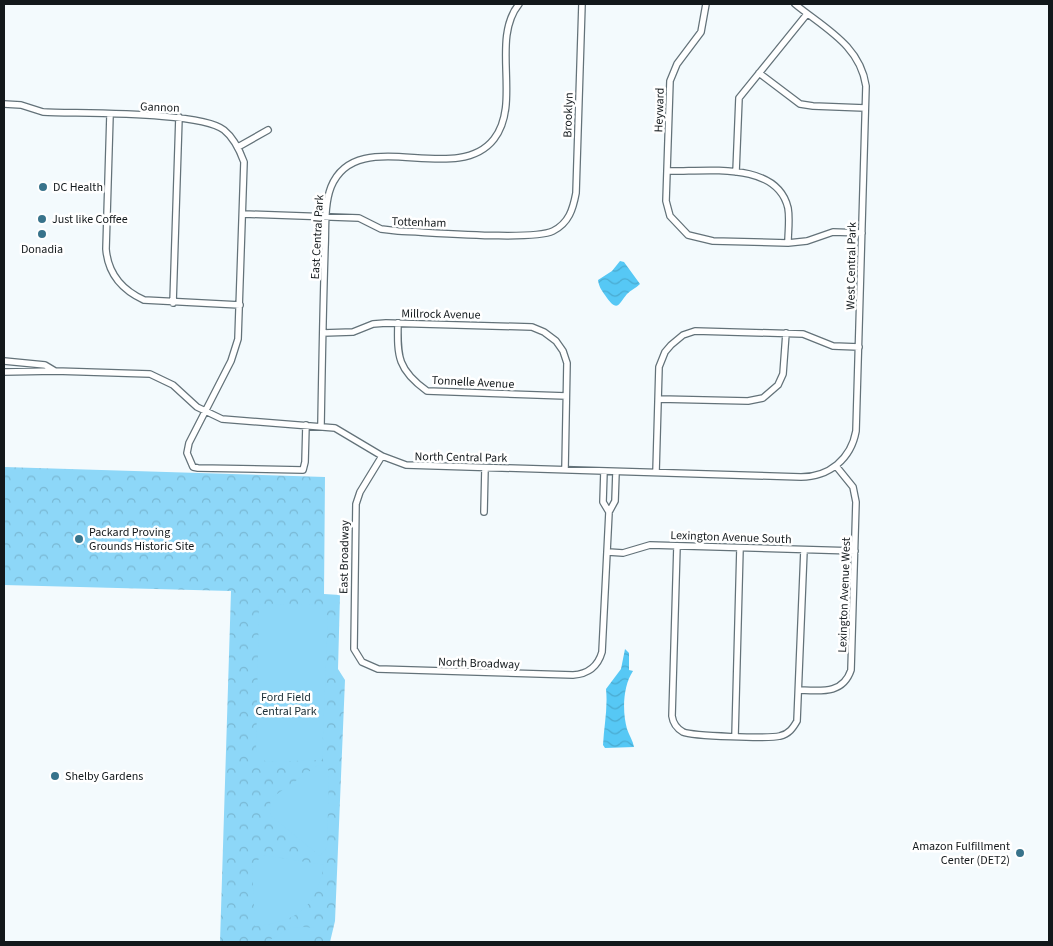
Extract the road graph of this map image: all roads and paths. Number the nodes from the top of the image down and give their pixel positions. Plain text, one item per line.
1 (519, 4) edge
2 (582, 4) edge
3 (706, 4) edge
4 (795, 4) edge
5 (807, 14) junction
6 (759, 73) junction
7 (4, 104) edge
8 (865, 108) junction
9 (110, 115) junction
10 (179, 117) junction
11 (268, 130) dead end
12 (238, 147) junction
13 (667, 171) junction
14 (736, 172) junction
15 (244, 214) junction
16 (327, 217) junction
17 (563, 223) joint
18 (862, 233) junction
19 (788, 243) junction
20 (173, 303) junction
21 (240, 305) junction
22 (398, 323) junction
23 (323, 333) junction
24 (786, 333) junction
25 (859, 347) junction
26 (4, 361) edge
27 (55, 370) junction
28 (4, 372) edge
29 (566, 396) junction
30 (659, 399) junction
31 (204, 412) junction
32 (306, 425) junction
33 (320, 426) junction
34 (382, 456) junction
35 (836, 466) junction
36 (485, 468) junction
37 (565, 469) junction
38 (830, 470) joint
39 (604, 471) junction
40 (616, 472) junction
41 (656, 472) junction
42 (604, 487) junction
43 (615, 487) junction
44 (484, 512) dead end
45 (609, 512) junction
46 (676, 546) junction
47 (740, 548) junction
48 (804, 550) junction
49 (855, 551) junction
50 (608, 552) junction
51 (362, 662) joint
52 (800, 690) junction
53 (735, 736) junction

1 - 16 street, East Central Park
2 - 17 street, Brooklyn
3 - 13 street, Heyward
4 - 5 street
5 - 6 street
5 - 8 street, West Central Park
6 - 8 street
6 - 14 street
7 - 9 street, Gannon
8 - 18 street, West Central Park
9 - 10 street, Gannon
9 - 20 street
10 - 12 street, Gannon
10 - 20 street
11 - 12 street
12 - 15 street, Gannon
13 - 14 street
13 - 19 street, Heyward
14 - 19 street
15 - 16 street, Tottenham
15 - 21 street, Gannon
16 - 17 street, Tottenham
16 - 23 street, East Central Park
18 - 19 street
18 - 25 street, West Central Park
20 - 21 street
21 - 31 street, Gannon
22 - 23 street, Millrock Avenue
22 - 29 street, Tonnelle Avenue
22 - 29 street, Millrock Avenue
23 - 33 street, East Central Park
24 - 25 street
24 - 30 street
24 - 30 street
25 - 35 street, West Central Park
26 - 27 street, North Central Park
27 - 28 street, North Central Park
27 - 31 street, North Central Park
29 - 37 street
30 - 41 street
31 - 32 street, North Central Park
31 - 32 street, Gannon
32 - 33 street, North Central Park
33 - 34 street, North Central Park
34 - 36 street, North Central Park
34 - 51 street, East Broadway
35 - 38 street, West Central Park
35 - 49 street, Lexington Avenue West
36 - 37 street, North Central Park
36 - 44 street
37 - 39 street, North Central Park
38 - 41 street, North Central Park
39 - 40 street, North Central Park
39 - 42 street
40 - 41 street, North Central Park
40 - 43 street
42 - 43 street
42 - 45 street
43 - 45 street
45 - 50 street
46 - 47 street, Lexington Avenue South
46 - 50 street, Lexington Avenue South
46 - 53 street
47 - 48 street, Lexington Avenue South
47 - 53 street
48 - 49 street, Lexington Avenue South
48 - 52 street
49 - 52 street, Lexington Avenue West
50 - 51 street, North Broadway
52 - 53 street

